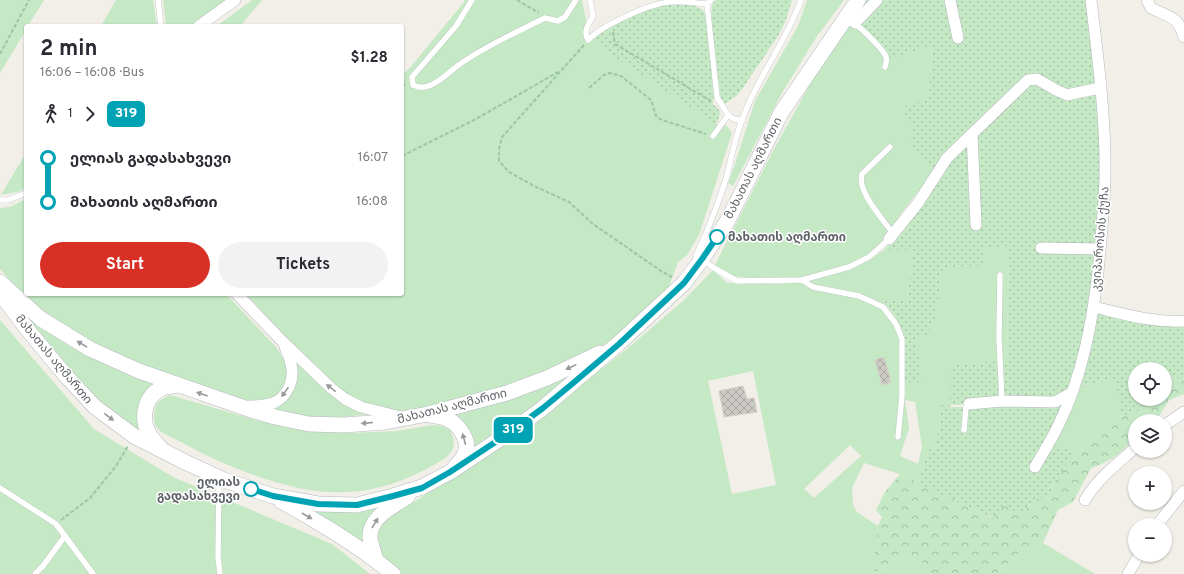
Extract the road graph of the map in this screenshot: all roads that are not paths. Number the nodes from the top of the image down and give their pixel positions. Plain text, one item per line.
1 (158, 0) edge
2 (235, 0) edge
3 (472, 0) edge
4 (576, 0) edge
5 (590, 0) edge
6 (801, 0) edge
7 (858, 0) edge
8 (876, 0) edge
9 (950, 0) edge
10 (1091, 0) edge
11 (1147, 0) edge
12 (709, 2) edge
13 (851, 19) junction
14 (161, 24) edge
15 (202, 24) edge
16 (1183, 30) edge
17 (958, 38) dead end
18 (885, 67) dead end
19 (1100, 88) junction
20 (728, 116) junction
21 (742, 120) junction
22 (972, 134) junction
23 (713, 136) road end
24 (890, 147) dead end
25 (24, 194) edge
26 (0, 200) edge
27 (976, 225) dead end
28 (891, 236) junction
29 (1042, 248) dead end
30 (1100, 249) junction
31 (702, 259) junction
32 (1000, 275) dead end
33 (802, 280) junction
34 (0, 282) edge
35 (684, 283) junction
36 (0, 293) edge
37 (239, 296) edge
38 (1094, 307) junction
39 (1184, 321) edge
40 (283, 342) junction
41 (619, 344) junction
42 (178, 386) junction
43 (1071, 393) junction
44 (1002, 401) junction
45 (969, 404) joint
46 (239, 406) junction
47 (1184, 412) edge
48 (428, 414) junction
49 (405, 418) junction
50 (1172, 420) edge
51 (964, 430) dead end
52 (898, 437) dead end
53 (162, 449) junction
54 (1128, 454) edge
55 (1035, 467) dead end
56 (450, 472) junction
57 (219, 477) junction
58 (0, 488) edge
59 (422, 488) junction
60 (1184, 490) edge
61 (273, 496) junction
62 (1084, 500) dead end
63 (1162, 518) edge
64 (65, 536) junction
65 (376, 560) junction
66 (1135, 562) edge
67 (34, 574) edge
68 (93, 574) edge
69 (220, 574) edge
70 (393, 574) edge
71 (1128, 574) edge

1 - 14 lane
2 - 15 street
3 - 4 lane
5 - 12 lane
6 - 21 lane
7 - 13 main road, მახათას აღმართი
8 - 13 street
9 - 17 street
10 - 19 street, კვიპაროსის ქუჩა
11 - 16 street
12 - 20 lane
13 - 18 lane
13 - 31 main road, მახათას აღმართი
19 - 22 street
19 - 30 street, კვიპაროსის ქუჩა
20 - 21 lane
20 - 23 lane
21 - 35 lane
22 - 27 street
22 - 28 street
24 - 28 lane
25 - 26 lane
28 - 33 lane
29 - 30 street
30 - 38 street, კვიპაროსის ქუჩა
31 - 33 lane
31 - 35 main road, მახათას აღმართი
32 - 44 lane
33 - 52 lane
42 -> 34 main road, მახათას აღმართი
35 - 41 main road, მახათას აღმართი
36 -> 53 main road, მახათას აღმართი
37 - 40 street
38 - 39 street
38 - 43 street, კვიპაროსის ქუჩა
40 -> 46 street
49 -> 40 street
41 -> 48 main road, მახათას აღმართი
41 - 56 main road, მახათას აღმართი
46 -> 42 main road, მახათას აღმართი
42 - 53 main road
43 - 44 street
43 - 55 street, კვიპაროსის ქუჩა
44 - 45 street
45 - 51 lane
49 -> 46 main road, მახათას აღმართი
47 - 50 street
48 - 49 main road, მახათას აღმართი
56 -> 48 main road
53 - 57 main road, მახათას აღმართი
54 - 62 street
56 - 59 main road, მახათას აღმართი
57 - 61 main road, მახათას აღმართი
57 - 69 lane
58 - 64 lane
59 - 61 main road, მახათას აღმართი
65 -> 59 main road
60 - 63 street
61 -> 65 main road
64 - 67 lane
64 - 68 lane
65 - 70 main road
66 - 71 street

